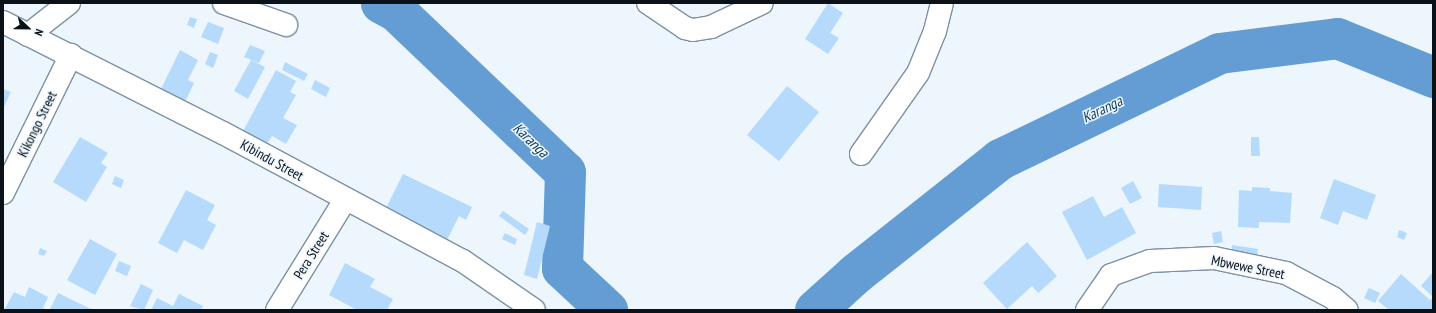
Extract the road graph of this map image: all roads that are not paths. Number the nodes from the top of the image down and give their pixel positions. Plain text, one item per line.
1 (69, 3) edge
2 (224, 3) edge
3 (648, 3) edge
4 (762, 3) edge
5 (942, 3) edge
6 (3, 22) edge
7 (286, 25) dead end
8 (28, 35) junction
9 (71, 55) junction
10 (861, 154) dead end
11 (3, 193) edge
12 (345, 200) junction
13 (277, 310) edge
14 (534, 310) edge
15 (1086, 310) edge
16 (1347, 310) edge

1 - 8 street
2 - 7 street
3 - 4 street
5 - 10 street
6 - 8 street, Kibindu Street
8 - 9 street, Kibindu Street
9 - 11 street, Kikongo Street
9 - 12 street, Kibindu Street
12 - 13 street, Pera Street
12 - 14 street, Kibindu Street
15 - 16 street, Mbwewe Street

